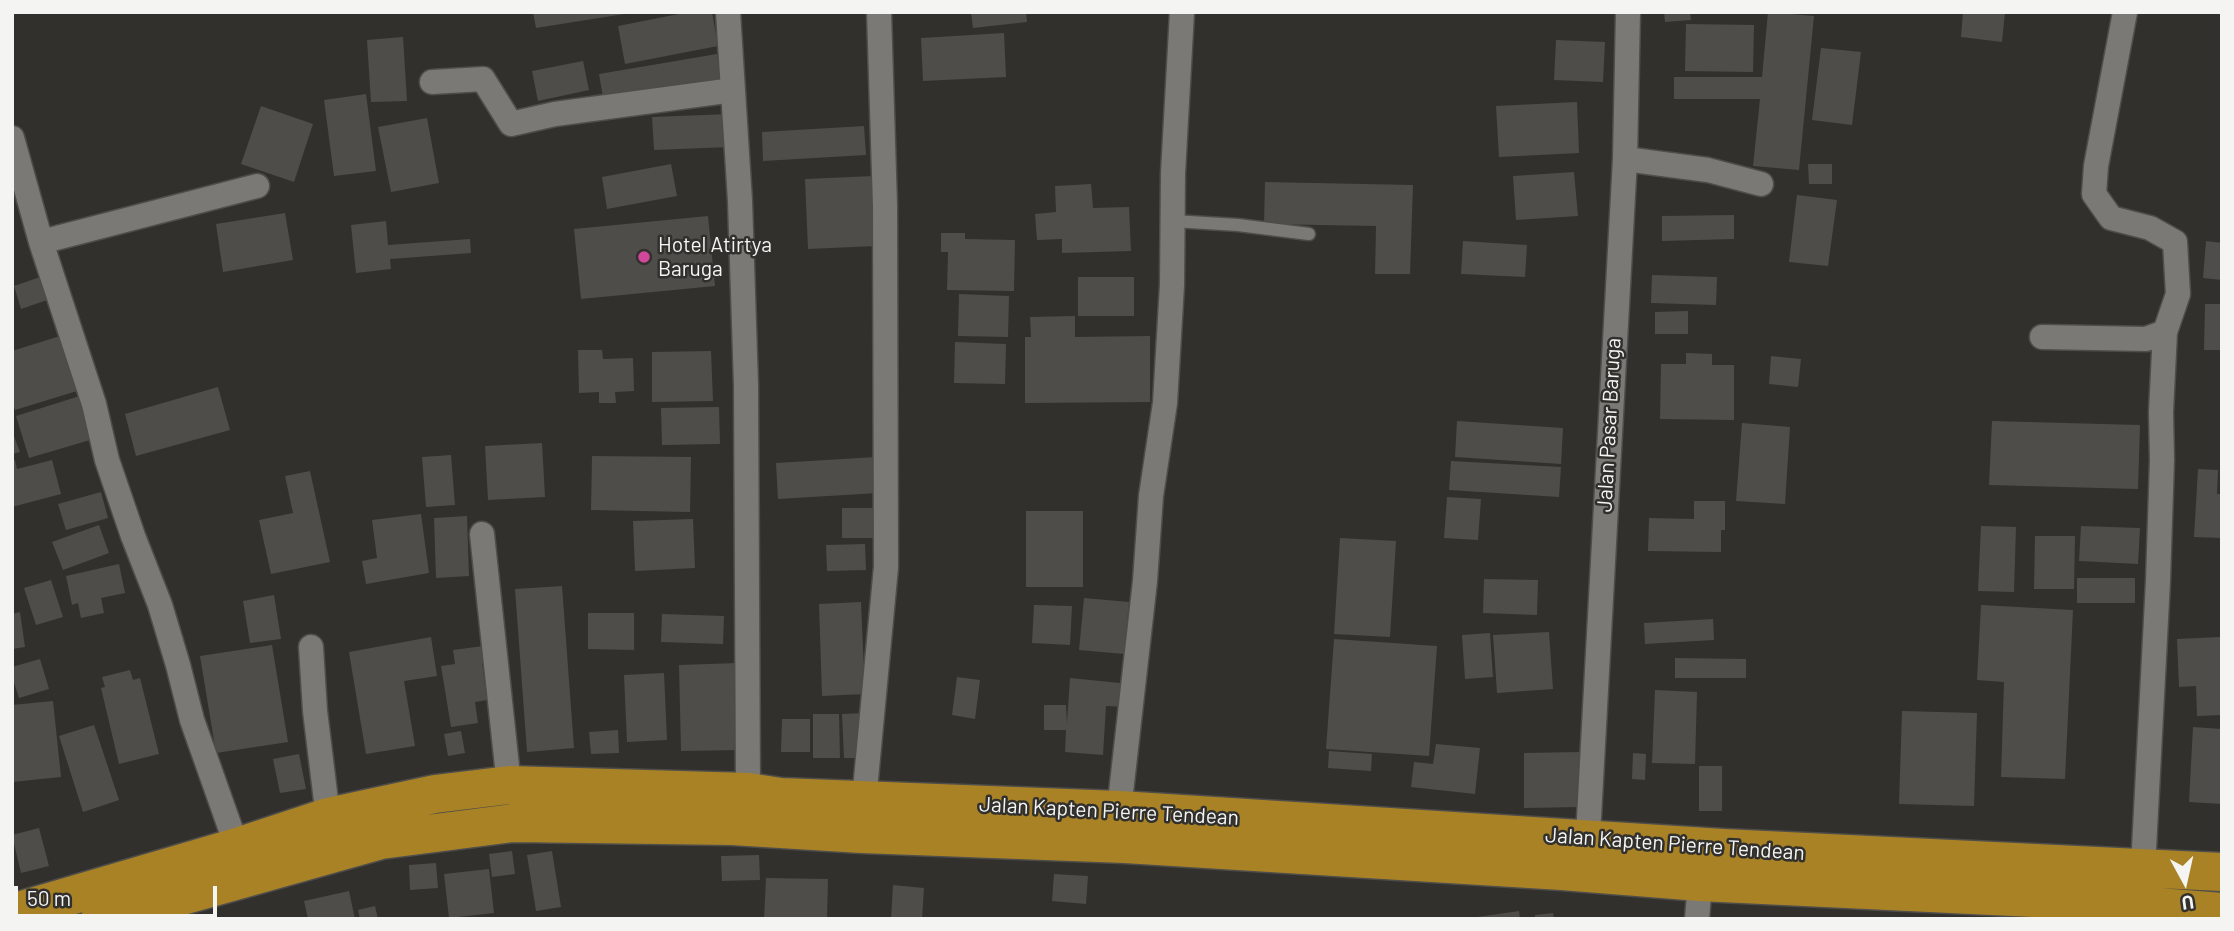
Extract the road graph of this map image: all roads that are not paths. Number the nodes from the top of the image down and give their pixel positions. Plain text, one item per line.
1 (728, 12) edge
2 (879, 12) edge
3 (1182, 12) edge
4 (1628, 12) edge
5 (2125, 12) edge
6 (432, 82) dead end
7 (733, 90) junction
8 (12, 138) edge
9 (1625, 159) junction
10 (1761, 184) dead end
11 (257, 186) dead end
12 (1173, 222) junction
13 (1310, 234) dead end
14 (41, 242) junction
15 (2165, 332) junction
16 (2042, 337) dead end
17 (482, 534) dead end
18 (312, 648) dead end
19 (509, 785) junction
20 (748, 792) junction
21 (864, 800) junction
22 (1119, 810) junction
23 (328, 817) junction
24 (237, 847) junction
25 (1587, 856) junction
26 (2143, 867) junction
27 (2222, 872) edge
28 (1698, 901) edge
29 (2222, 912) edge
30 (12, 913) edge
31 (100, 919) edge

1 - 7 street
2 - 21 street
3 - 12 street
4 - 9 street, Jalan Pasar Baruga
5 - 15 street
6 - 7 street
7 - 20 street
8 - 14 street
9 - 10 street
9 - 25 street, Jalan Pasar Baruga
11 - 14 street
12 - 13 lane
12 - 22 street
14 - 24 street
15 - 16 street
15 - 26 street
17 - 19 street
18 - 23 street
19 - 20 highway, Jalan Kapten Pierre Tendean
19 - 23 highway, Jalan Kapten Pierre Tendean
20 - 21 highway, Jalan Kapten Pierre Tendean
21 - 22 highway, Jalan Kapten Pierre Tendean
22 - 25 highway, Jalan Kapten Pierre Tendean
23 - 24 highway, Jalan Kapten Pierre Tendean
24 - 30 highway, Jalan Kapten Pierre Tendean
25 - 26 highway, Jalan Kapten Pierre Tendean
25 - 28 highway, Jalan Kapten Pierre Tendean
25 - 31 highway, Jalan Kapten Pierre Tendean
26 - 27 highway, Jalan Kapten Pierre Tendean
28 - 29 highway, Jalan Kapten Pierre Tendean

